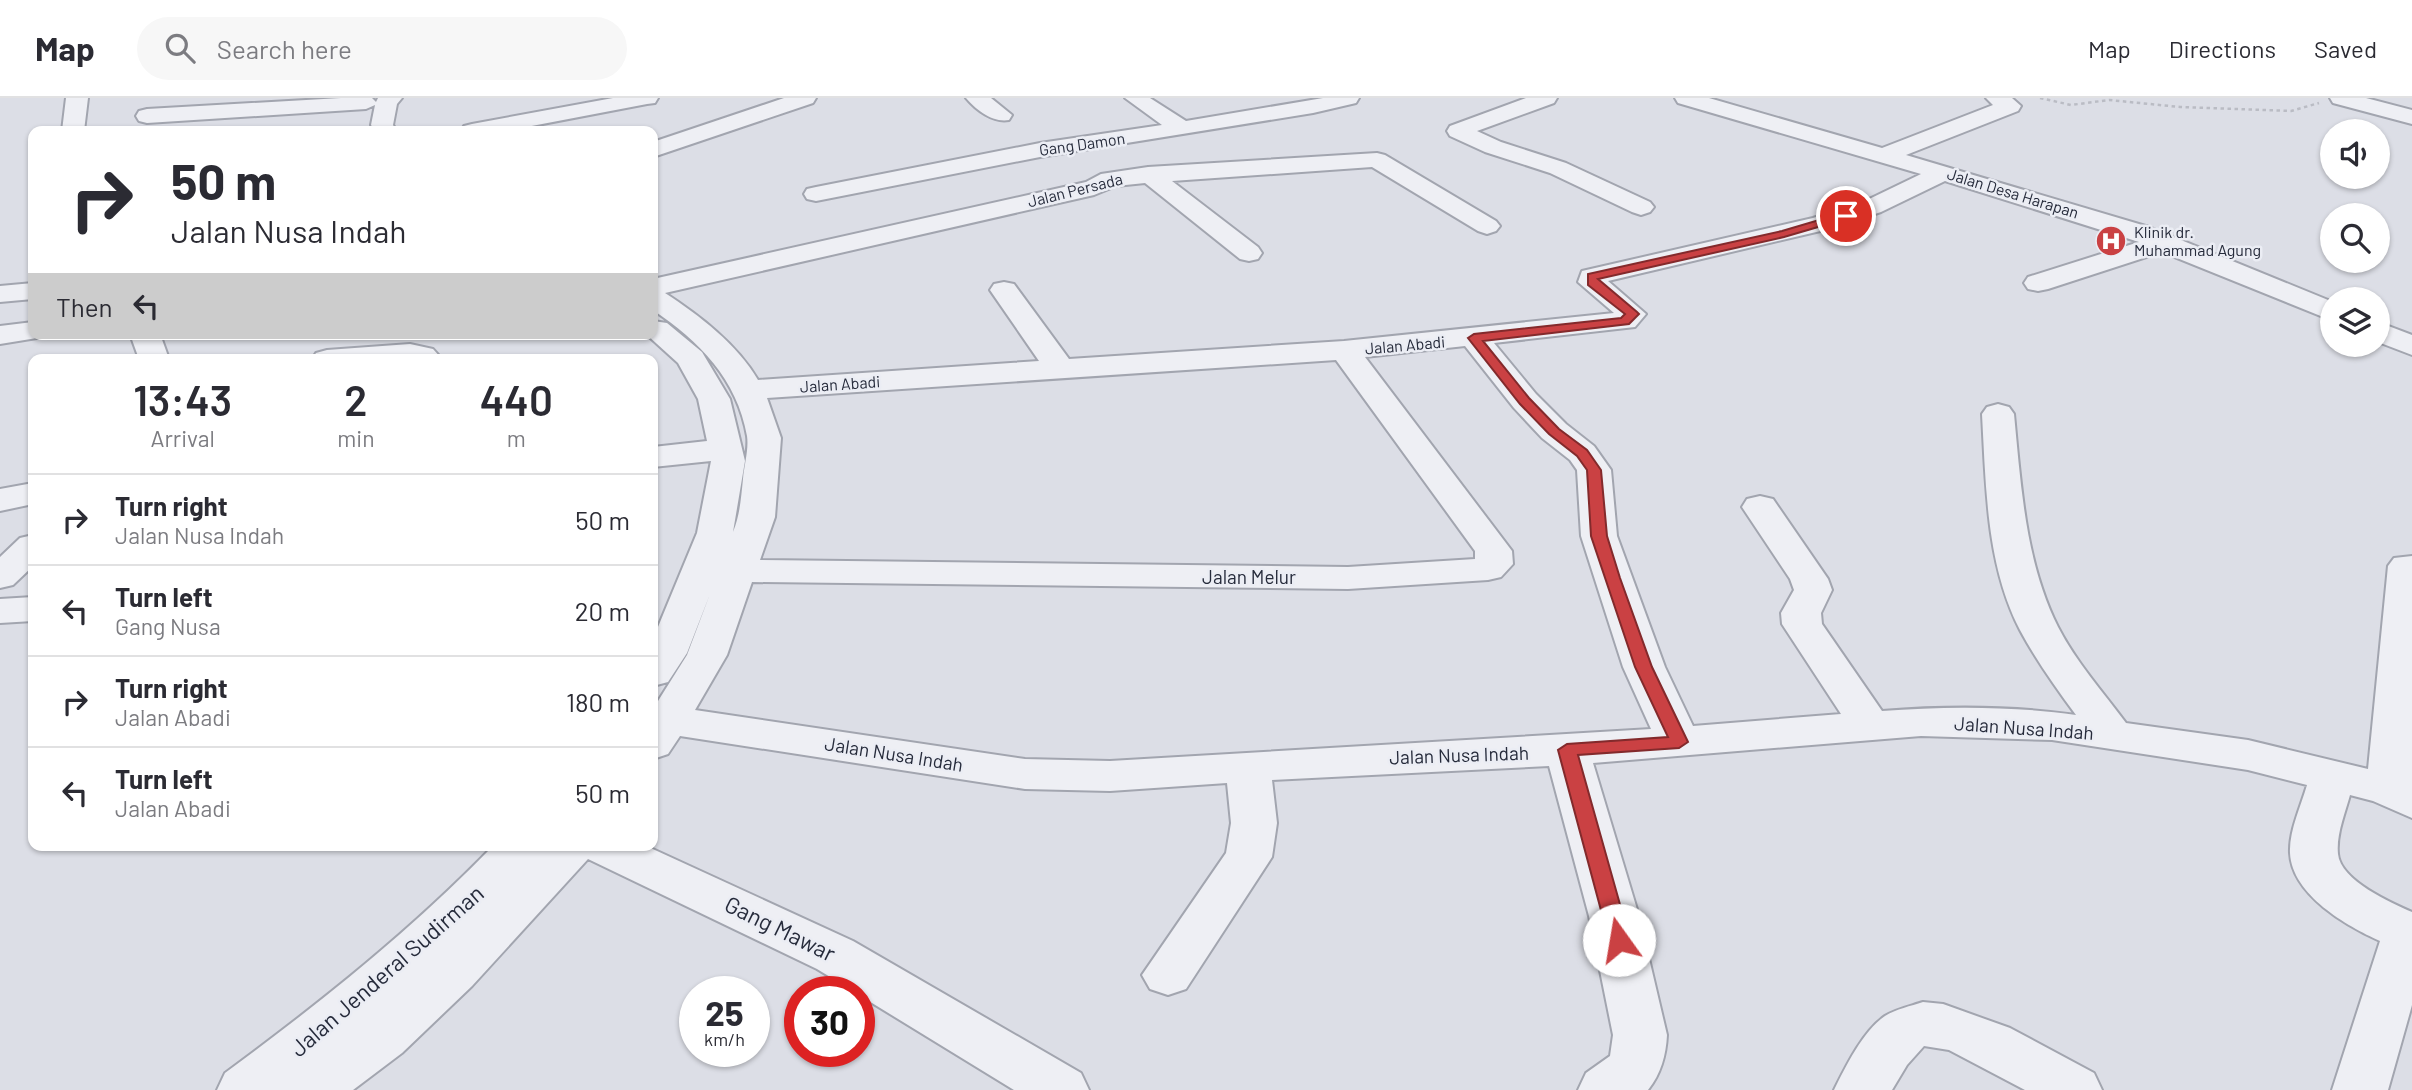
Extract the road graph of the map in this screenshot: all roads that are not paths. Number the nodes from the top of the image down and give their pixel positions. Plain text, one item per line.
1 (77, 98) edge
2 (391, 98) edge
3 (646, 98) edge
4 (805, 98) edge
5 (977, 98) edge
6 (1136, 98) edge
7 (1348, 98) edge
8 (1546, 98) edge
9 (1997, 98) edge
10 (2341, 98) edge
11 (368, 100) edge
12 (1706, 100) edge
13 (150, 115) edge
14 (1001, 115) dead end
15 (2412, 117) edge
16 (356, 124) dead end
17 (74, 126) edge
18 (383, 126) edge
19 (498, 126) edge
20 (1182, 129) junction
21 (658, 148) edge
22 (1884, 155) junction
23 (975, 163) junction
24 (1944, 172) junction
25 (1148, 174) junction
26 (816, 194) dead end
27 (1022, 204) junction
28 (1641, 207) dead end
29 (1487, 226) dead end
30 (2162, 243) junction
31 (1249, 253) dead end
32 (2038, 283) dead end
33 (658, 286) edge
34 (1004, 290) dead end
35 (28, 291) edge
36 (0, 294) edge
37 (658, 300) edge
38 (2320, 307) edge
39 (658, 328) edge
40 (28, 332) edge
41 (0, 335) edge
42 (2390, 336) edge
43 (1474, 338) junction
44 (2412, 346) edge
45 (1344, 350) junction
46 (396, 354) edge
47 (416, 354) edge
48 (707, 356) junction
49 (658, 361) edge
50 (1061, 370) junction
51 (748, 390) junction
52 (1998, 414) dead end
53 (725, 449) junction
54 (658, 456) edge
55 (28, 496) edge
56 (0, 500) edge
57 (1760, 506) dead end
58 (28, 551) edge
59 (2407, 566) dead end
60 (737, 571) junction
61 (0, 576) edge
62 (28, 609) edge
63 (0, 611) edge
64 (707, 655) junction
65 (658, 657) edge
66 (658, 659) edge
67 (1870, 726) junction
68 (660, 732) edge
69 (2112, 734) junction
70 (1679, 742) junction
71 (1567, 750) junction
72 (1247, 767) junction
73 (2332, 776) junction
74 (2400, 796) edge
75 (518, 851) edge
76 (566, 851) edge
77 (613, 851) edge
78 (2410, 932) edge
79 (1168, 975) dead end
80 (245, 1090) edge
81 (312, 1090) edge
82 (1061, 1090) edge
83 (1606, 1090) edge
84 (1862, 1090) edge
85 (2074, 1090) edge
86 (2360, 1090) edge

1 - 17 street
2 - 18 street
3 - 19 street
4 - 21 street
5 - 14 street
6 - 20 street
7 - 20 street, Gang Damon
8 - 28 street
9 - 22 street
10 - 15 street
11 - 13 street
11 - 16 street
12 - 22 street, Jalan Desa Harapan
20 - 23 street, Gang Damon
22 - 24 street, Jalan Desa Harapan
23 - 26 street, Gang Damon
23 - 27 street
24 - 30 street, Jalan Desa Harapan
24 - 43 street, Jalan Abadi
25 - 27 street, Jalan Persada
25 - 29 street, Jalan Persada
25 - 31 street
27 - 33 street, Jalan Persada
30 - 32 street
30 - 38 street, Jalan Desa Harapan
34 - 50 street
35 - 36 street
37 - 48 street
39 - 48 street
40 - 41 street
42 - 44 street
43 - 45 street, Jalan Abadi
43 - 70 street
45 - 50 street, Jalan Abadi
45 - 60 street, Jalan Melur
46 - 47 street
48 - 49 street
48 - 51 street
48 - 53 street
50 - 51 street, Jalan Abadi
51 - 60 street
52 - 69 street
53 - 54 street
53 - 65 street
55 - 56 street
57 - 67 street
58 - 61 street
59 - 74 street
60 - 64 street
62 - 63 street
64 - 66 street
64 - 68 street
67 - 69 street, Jalan Nusa Indah
67 - 70 street, Jalan Nusa Indah
68 - 72 street, Jalan Nusa Indah
69 - 73 street, Jalan Nusa Indah
70 - 71 street, Jalan Nusa Indah
71 - 72 street, Jalan Nusa Indah
71 - 83 street
72 - 79 street
73 - 74 street, Jalan Nusa Indah
73 - 78 street
75 - 80 street, Jalan Jenderal Sudirman
76 - 81 street, Jalan Jenderal Sudirman
77 - 82 street, Gang Mawar
78 - 86 street
84 - 85 street

